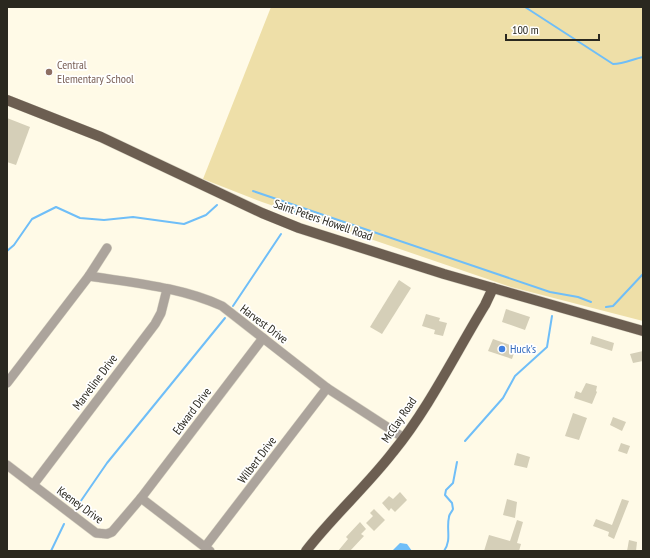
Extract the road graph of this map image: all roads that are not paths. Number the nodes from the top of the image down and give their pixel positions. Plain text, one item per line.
1 (7, 100) edge
2 (107, 248) dead end
3 (89, 276) junction
4 (493, 288) junction
5 (167, 289) junction
6 (643, 331) edge
7 (262, 338) junction
8 (7, 383) edge
9 (327, 388) junction
10 (404, 438) junction
11 (7, 466) edge
12 (33, 485) junction
13 (141, 498) junction
14 (208, 549) edge
15 (306, 551) edge

1 - 4 main road, Saint Peters Howell Road
2 - 3 street
3 - 5 street, Harvest Drive
3 - 8 street
4 - 6 main road, Saint Peters Howell Road
4 - 10 main road, McClay Road
5 - 7 street, Harvest Drive
5 - 12 street, Marveline Drive
7 - 9 street, Harvest Drive
7 - 13 street, Edward Drive
9 - 10 street, Harvest Drive
9 - 14 street, Wilbert Drive
10 - 15 main road, McClay Road
11 - 12 street, Keeney Drive
12 - 13 street, Keeney Drive
13 - 14 street

